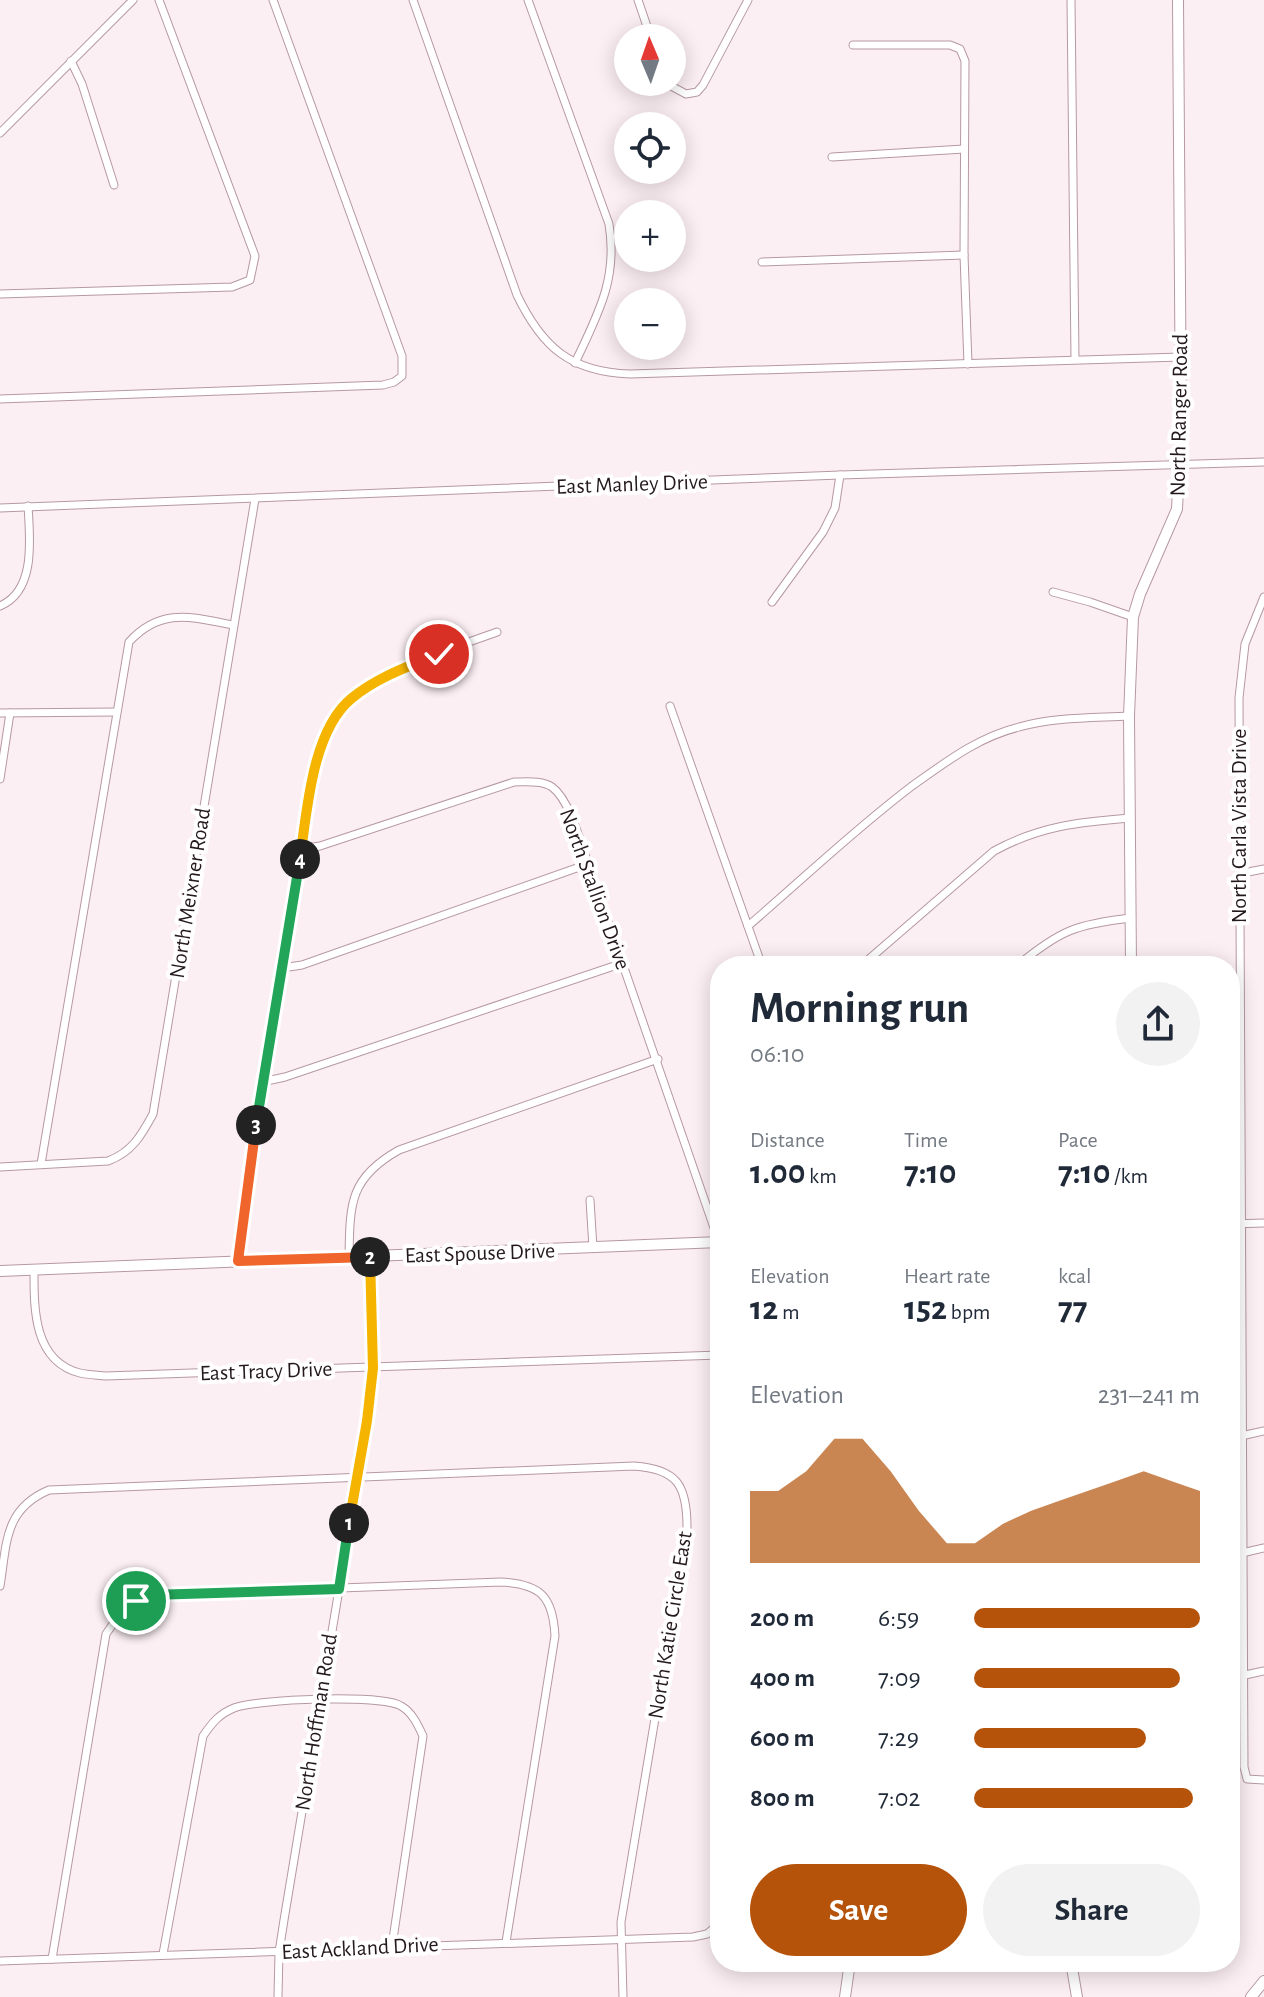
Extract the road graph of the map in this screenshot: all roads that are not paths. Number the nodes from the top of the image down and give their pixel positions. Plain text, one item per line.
1 (133, 0) edge
2 (159, 0) edge
3 (273, 0) edge
4 (413, 0) edge
5 (528, 0) edge
6 (638, 0) edge
7 (748, 0) edge
8 (1071, 0) edge
9 (1178, 0) edge
10 (646, 24) edge
11 (853, 45) dead end
12 (71, 61) junction
13 (686, 94) edge
14 (0, 133) edge
15 (964, 149) junction
16 (832, 157) dead end
17 (114, 185) dead end
18 (964, 255) junction
19 (762, 262) dead end
20 (0, 294) edge
21 (1181, 357) junction
22 (1075, 359) junction
23 (575, 363) junction
24 (968, 364) junction
25 (0, 399) edge
26 (1264, 462) edge
27 (1180, 463) junction
28 (840, 475) junction
29 (255, 499) junction
30 (28, 506) junction
31 (0, 508) edge
32 (1053, 592) dead end
33 (1264, 597) edge
34 (772, 602) dead end
35 (0, 606) edge
36 (1133, 617) junction
37 (233, 625) junction
38 (497, 632) dead end
39 (670, 706) dead end
40 (115, 712) junction
41 (0, 713) edge
42 (10, 713) junction
43 (1129, 716) junction
44 (0, 779) edge
45 (1130, 818) junction
46 (301, 849) junction
47 (588, 864) junction
48 (1264, 869) edge
49 (1238, 874) junction
50 (1131, 918) junction
51 (748, 926) junction
52 (758, 956) edge
53 (873, 956) edge
54 (1029, 956) edge
55 (1131, 956) edge
56 (1238, 956) edge
57 (623, 963) junction
58 (282, 968) junction
59 (658, 1059) junction
60 (262, 1082) junction
61 (41, 1164) junction
62 (0, 1167) edge
63 (590, 1200) dead end
64 (710, 1215) edge
65 (1264, 1223) edge
66 (1240, 1224) joint
67 (710, 1242) edge
68 (593, 1248) junction
69 (349, 1257) junction
70 (371, 1257) junction
71 (238, 1261) junction
72 (34, 1270) junction
73 (0, 1271) edge
74 (710, 1355) edge
75 (373, 1368) junction
76 (1264, 1431) edge
77 (1241, 1436) junction
78 (356, 1476) junction
79 (1264, 1548) edge
80 (1242, 1553) junction
81 (0, 1586) edge
82 (339, 1589) junction
83 (1264, 1671) edge
84 (1245, 1675) junction
85 (319, 1701) junction
86 (1264, 1780) edge
87 (710, 1932) edge
88 (621, 1939) junction
89 (506, 1942) junction
90 (392, 1946) junction
91 (279, 1952) junction
92 (163, 1954) junction
93 (52, 1959) junction
94 (0, 1961) edge
95 (849, 1972) edge
96 (1073, 1972) edge
97 (1264, 1981) edge
98 (278, 1997) edge
99 (623, 1997) edge
100 (845, 1997) edge
101 (1077, 1997) edge
102 (1251, 1997) edge

1 - 12 street
2 - 20 street
3 - 25 street
4 - 23 street
5 - 23 street
6 - 10 street
7 - 13 street
8 - 22 street
9 - 21 street, North Ranger Road
11 - 15 street
12 - 14 street
12 - 17 street
15 - 16 street
15 - 18 street
18 - 19 street
18 - 24 street
21 - 22 street
21 - 27 street, North Ranger Road
22 - 24 street
23 - 24 street
26 - 27 street, East Manley Drive
27 - 28 street, East Manley Drive
27 - 36 street, North Ranger Road
28 - 29 street, East Manley Drive
28 - 34 street
29 - 30 street, East Manley Drive
29 - 37 street, North Meixner Road
30 - 31 street, East Manley Drive
30 - 35 street
32 - 36 street
33 - 49 street, North Carla Vista Drive
36 - 43 street, North Ranger Road
37 - 40 street
37 - 61 street, North Meixner Road
38 - 46 street
39 - 51 street
40 - 42 street
40 - 61 street
41 - 42 street
42 - 44 street
43 - 45 street, North Ranger Road
43 - 51 street
45 - 50 street, North Ranger Road
45 - 53 street
46 - 47 street, North Stallion Drive
46 - 58 street
47 - 57 street, North Stallion Drive
47 - 58 street
48 - 49 street
49 - 56 street, North Carla Vista Drive
50 - 54 street
50 - 55 street, North Ranger Road
51 - 52 street
57 - 59 street, North Stallion Drive
57 - 60 street
58 - 60 street
59 - 64 street, North Stallion Drive
59 - 69 street
60 - 71 street
61 - 62 street, North Meixner Road
63 - 68 street
65 - 66 street
66 - 77 street, North Carla Vista Drive
67 - 68 street, East Spouse Drive
68 - 70 street, East Spouse Drive
69 - 70 street, East Spouse Drive
69 - 71 street, East Spouse Drive
70 - 75 street, North Hoffman Road
71 - 72 street, East Spouse Drive
72 - 73 street, East Spouse Drive
72 - 75 street, East Tracy Drive
74 - 75 street, East Tracy Drive
75 - 78 street, North Hoffman Road
76 - 77 street
77 - 80 street, North Carla Vista Drive
78 - 81 street, North Katie Circle East
78 - 82 street, North Hoffman Road
78 - 88 street, North Katie Circle East
79 - 80 street
80 - 84 street, North Carla Vista Drive
82 - 85 street, North Hoffman Road
82 - 89 street
82 - 93 street
83 - 84 street
84 - 86 street, North Carla Vista Drive
85 - 90 street
85 - 91 street, North Hoffman Road
85 - 92 street
87 - 88 street, East Ackland Drive
88 - 89 street, East Ackland Drive
88 - 99 street, North Katie Circle East
89 - 90 street, East Ackland Drive
90 - 91 street, East Ackland Drive
91 - 92 street, East Ackland Drive
91 - 98 street, North Hoffman Road
92 - 93 street, East Ackland Drive
93 - 94 street, East Ackland Drive
95 - 100 street
96 - 101 street
97 - 102 street

